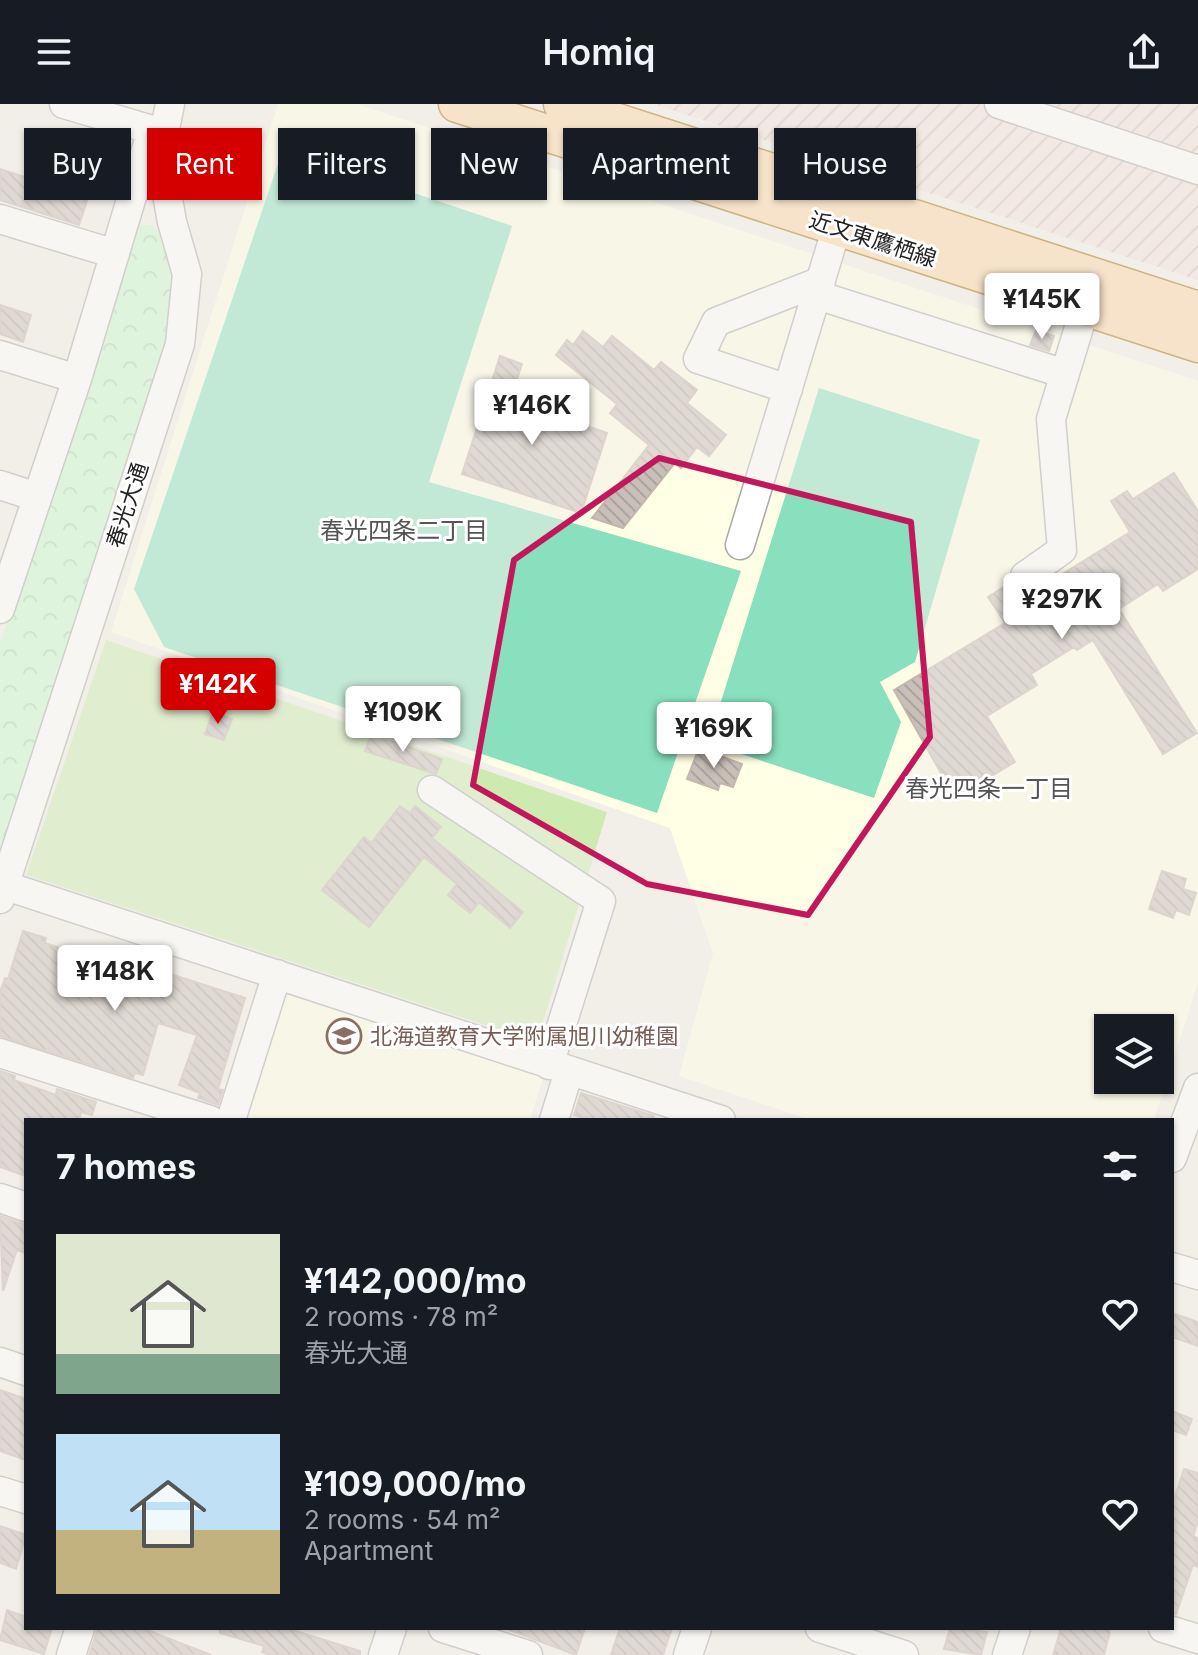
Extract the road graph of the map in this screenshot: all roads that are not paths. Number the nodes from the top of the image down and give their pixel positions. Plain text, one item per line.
1 (64, 104) edge
2 (167, 104) edge
3 (457, 104) edge
4 (562, 104) edge
5 (999, 104) edge
6 (153, 128) edge
7 (147, 129) edge
8 (147, 147) edge
9 (1198, 170) edge
10 (0, 219) edge
11 (172, 222) junction
12 (837, 227) junction
13 (119, 241) junction
14 (819, 288) junction
15 (1085, 308) junction
16 (1198, 310) edge
17 (1198, 344) edge
18 (0, 355) edge
19 (1065, 374) junction
20 (77, 379) junction
21 (788, 389) junction
22 (0, 485) edge
23 (37, 497) junction
24 (740, 545) dead end
25 (1025, 576) dead end
26 (0, 609) edge
27 (432, 790) dead end
28 (1, 890) edge
29 (277, 974) junction
30 (0, 1053) edge
31 (559, 1068) junction
32 (1198, 1088) edge
33 (204, 1118) edge
34 (232, 1118) edge
35 (554, 1118) edge
36 (715, 1118) edge
37 (1174, 1153) edge
38 (0, 1198) edge
39 (24, 1206) edge
40 (1174, 1268) edge
41 (1198, 1275) edge
42 (0, 1362) edge
43 (24, 1370) edge
44 (0, 1491) edge
45 (24, 1498) edge
46 (79, 1630) edge
47 (391, 1630) edge
48 (449, 1630) edge
49 (696, 1630) edge
50 (826, 1630) edge
51 (1015, 1630) edge
52 (1169, 1630) edge
53 (1198, 1639) edge
54 (71, 1655) edge
55 (383, 1655) edge
56 (528, 1655) edge
57 (688, 1655) edge
58 (904, 1655) edge
59 (1007, 1655) edge

1 - 7 street
2 - 6 street, 春光大通
2 - 11 street, 春光大通
3 - 12 main road, 近文東鷹栖線
4 - 16 main road, 近文東鷹栖線
5 - 9 street
8 - 13 street, 春光大通
10 - 13 street
11 - 13 street
11 - 28 street, 春光大通
12 - 14 street
12 - 15 main road, 近文東鷹栖線
13 - 20 street, 春光大通
14 - 19 street
14 - 21 street
14 - 21 street
15 - 17 main road, 近文東鷹栖線
15 - 19 street
18 - 20 street
19 - 25 street
20 - 23 street, 春光大通
21 - 24 street
22 - 23 street
23 - 26 street, 春光大通
27 - 31 street
28 - 29 street
29 - 31 street
29 - 34 street
30 - 33 street
31 - 35 street
31 - 36 street
32 - 37 street
38 - 39 street
40 - 41 street
42 - 43 street
44 - 45 street
46 - 54 street
47 - 55 street
48 - 56 street
49 - 57 street
50 - 58 street
51 - 59 street
52 - 53 street

